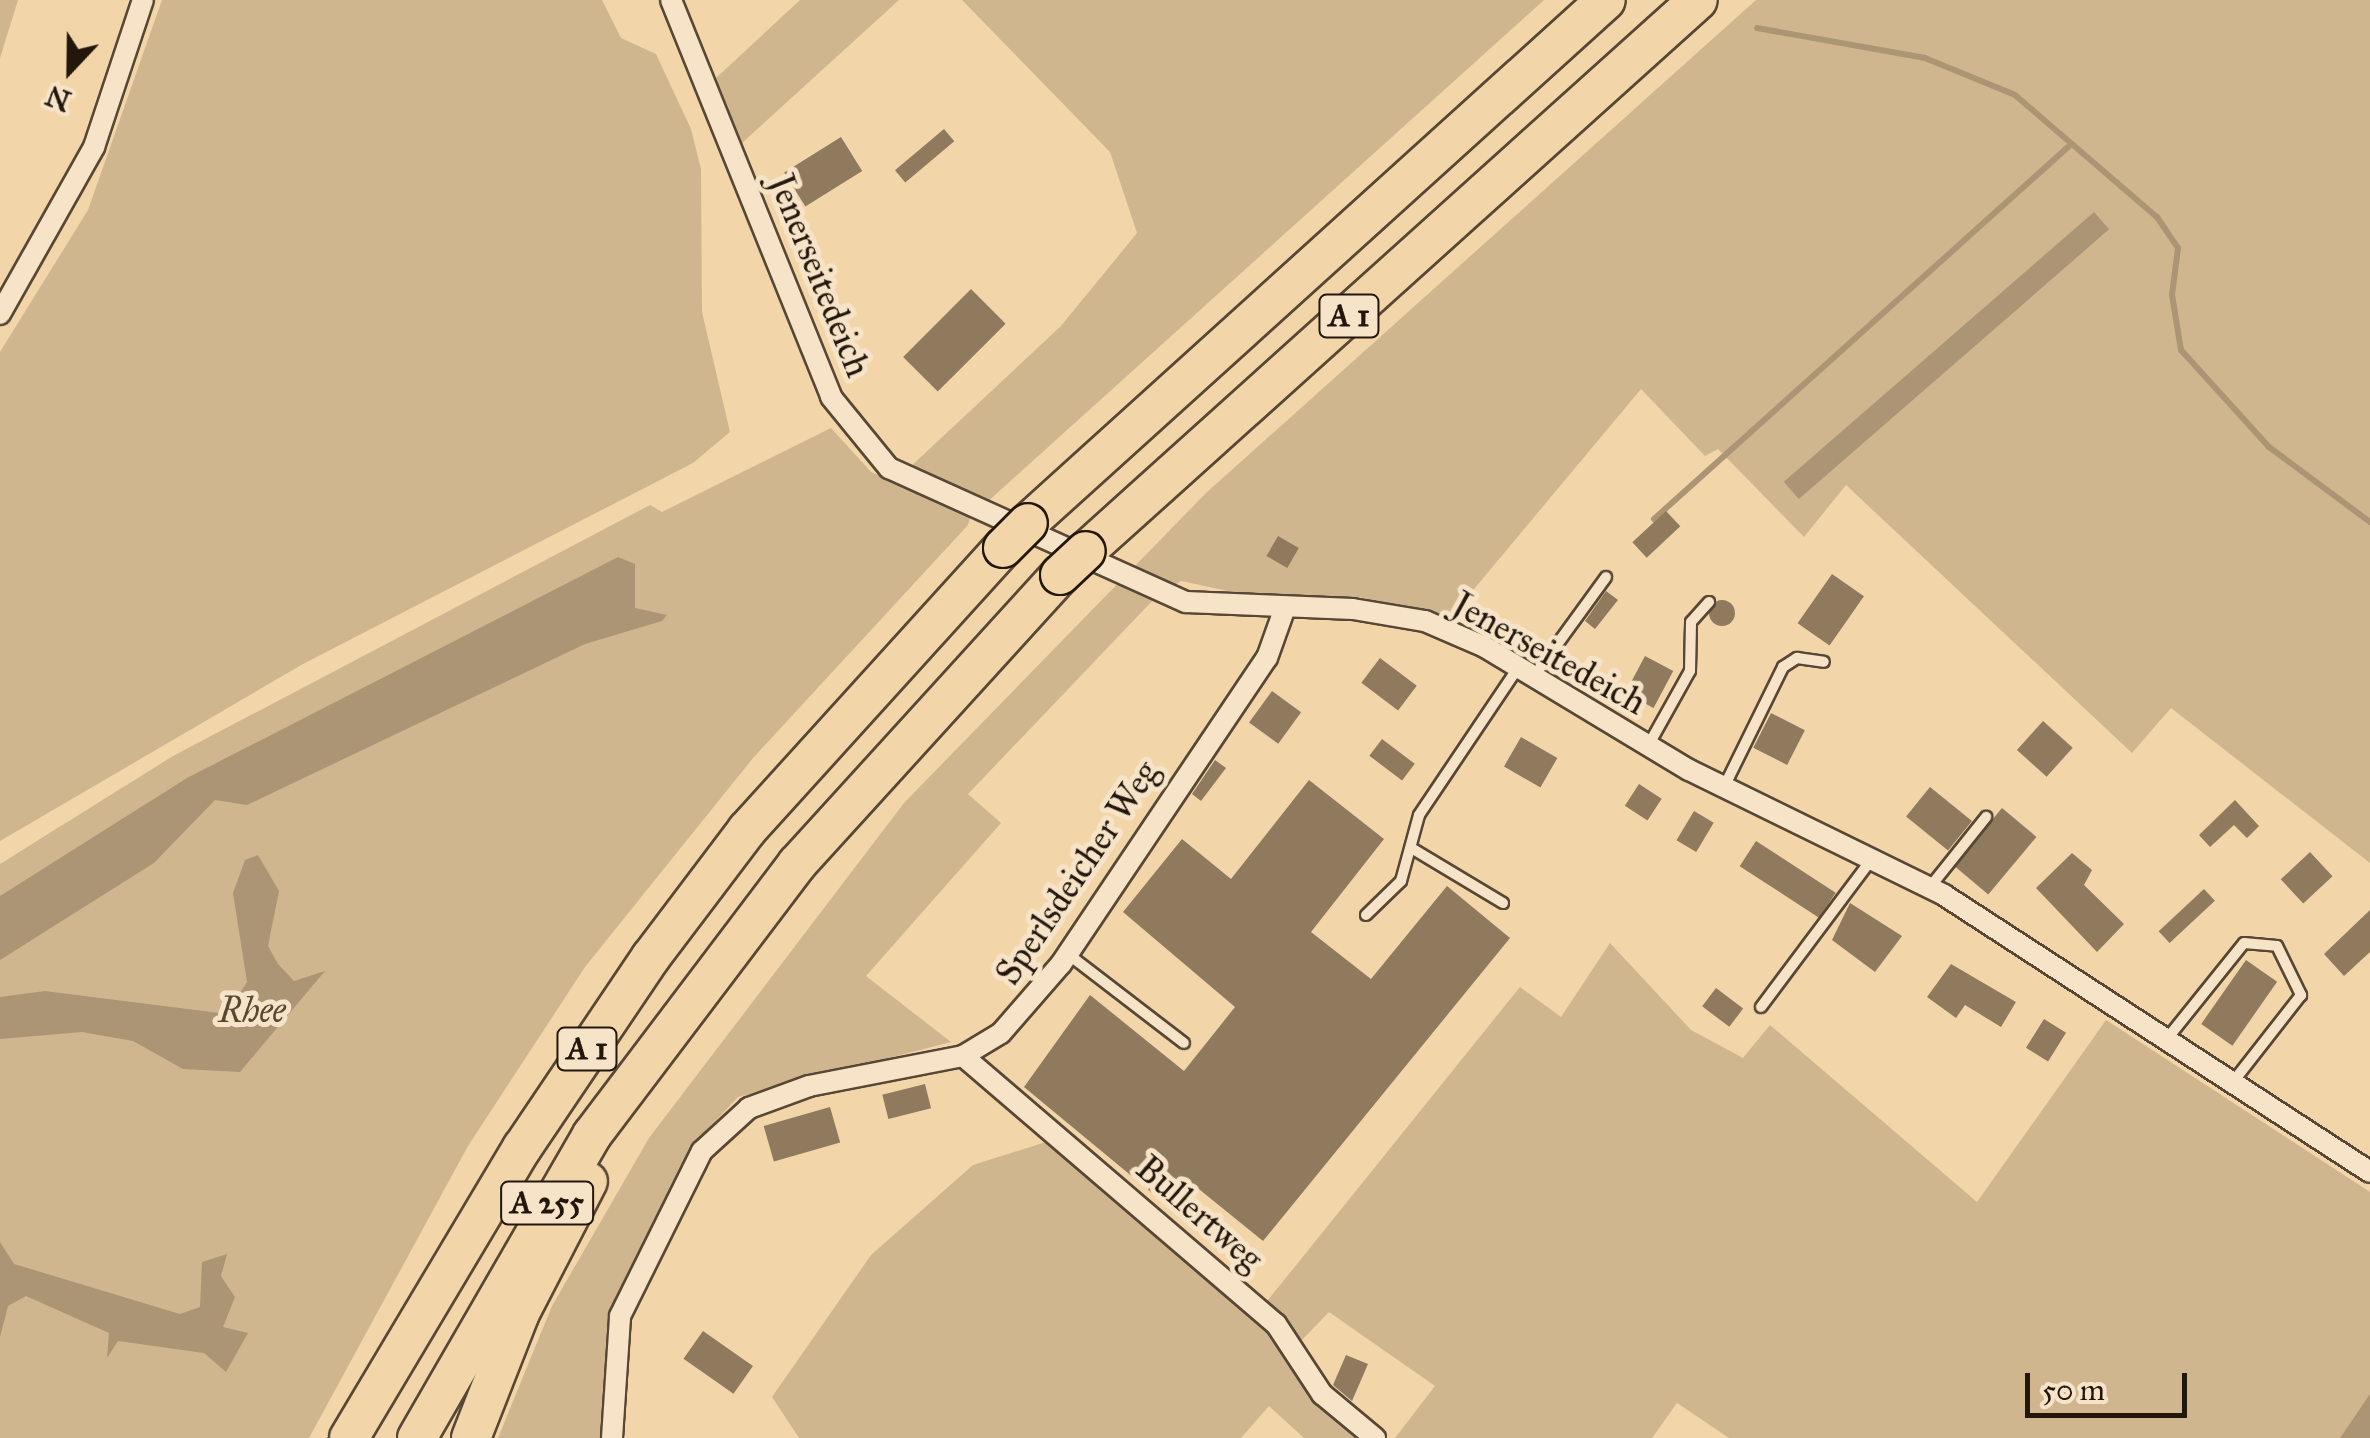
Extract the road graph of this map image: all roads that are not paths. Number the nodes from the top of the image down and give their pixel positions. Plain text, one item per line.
1 (143, 0) edge
2 (671, 0) edge
3 (1606, 0) edge
4 (1698, 0) edge
5 (0, 314) edge
6 (1606, 577) dead end
7 (1709, 602) dead end
8 (1283, 613) junction
9 (1824, 662) dead end
10 (1524, 675) junction
11 (1648, 747) junction
12 (1724, 787) junction
13 (1986, 817) dead end
14 (1412, 849) junction
15 (1872, 859) junction
16 (1929, 888) junction
17 (1504, 904) dead end
18 (1366, 915) dead end
19 (1068, 954) junction
20 (705, 986) junction
21 (1760, 1006) dead end
22 (2166, 1040) junction
23 (1184, 1043) dead end
24 (962, 1056) junction
25 (2232, 1082) junction
26 (2370, 1172) edge
27 (444, 1280) junction
28 (349, 1438) edge
29 (377, 1438) edge
30 (417, 1438) edge
31 (471, 1438) edge
32 (612, 1438) edge
33 (1375, 1438) edge

1 - 5 street
2 - 8 street, Jenerseitedeich
3 - 27 highway, A 1
4 - 20 highway, A 1
6 - 10 lane
7 - 11 lane
8 - 10 street, Jenerseitedeich
8 - 19 street, Sperlsdeicher Weg
9 - 12 lane
10 - 11 street, Jenerseitedeich
10 - 14 lane
11 - 12 street, Jenerseitedeich
12 - 15 street, Jenerseitedeich
13 - 16 lane
14 - 17 lane
14 - 18 lane
15 - 16 street, Jenerseitedeich
15 - 21 lane
16 - 22 street, Jenerseitedeich
19 - 23 lane
19 - 24 street, Sperlsdeicher Weg
20 - 30 highway, A 255
20 - 31 highway, A 1
22 - 25 street, Jenerseitedeich
22 - 25 lane
24 - 32 street, Sperlsdeicher Weg
24 - 33 street, Bullertweg
25 - 26 street, Jenerseitedeich
27 - 28 highway, A 1
27 - 29 highway

